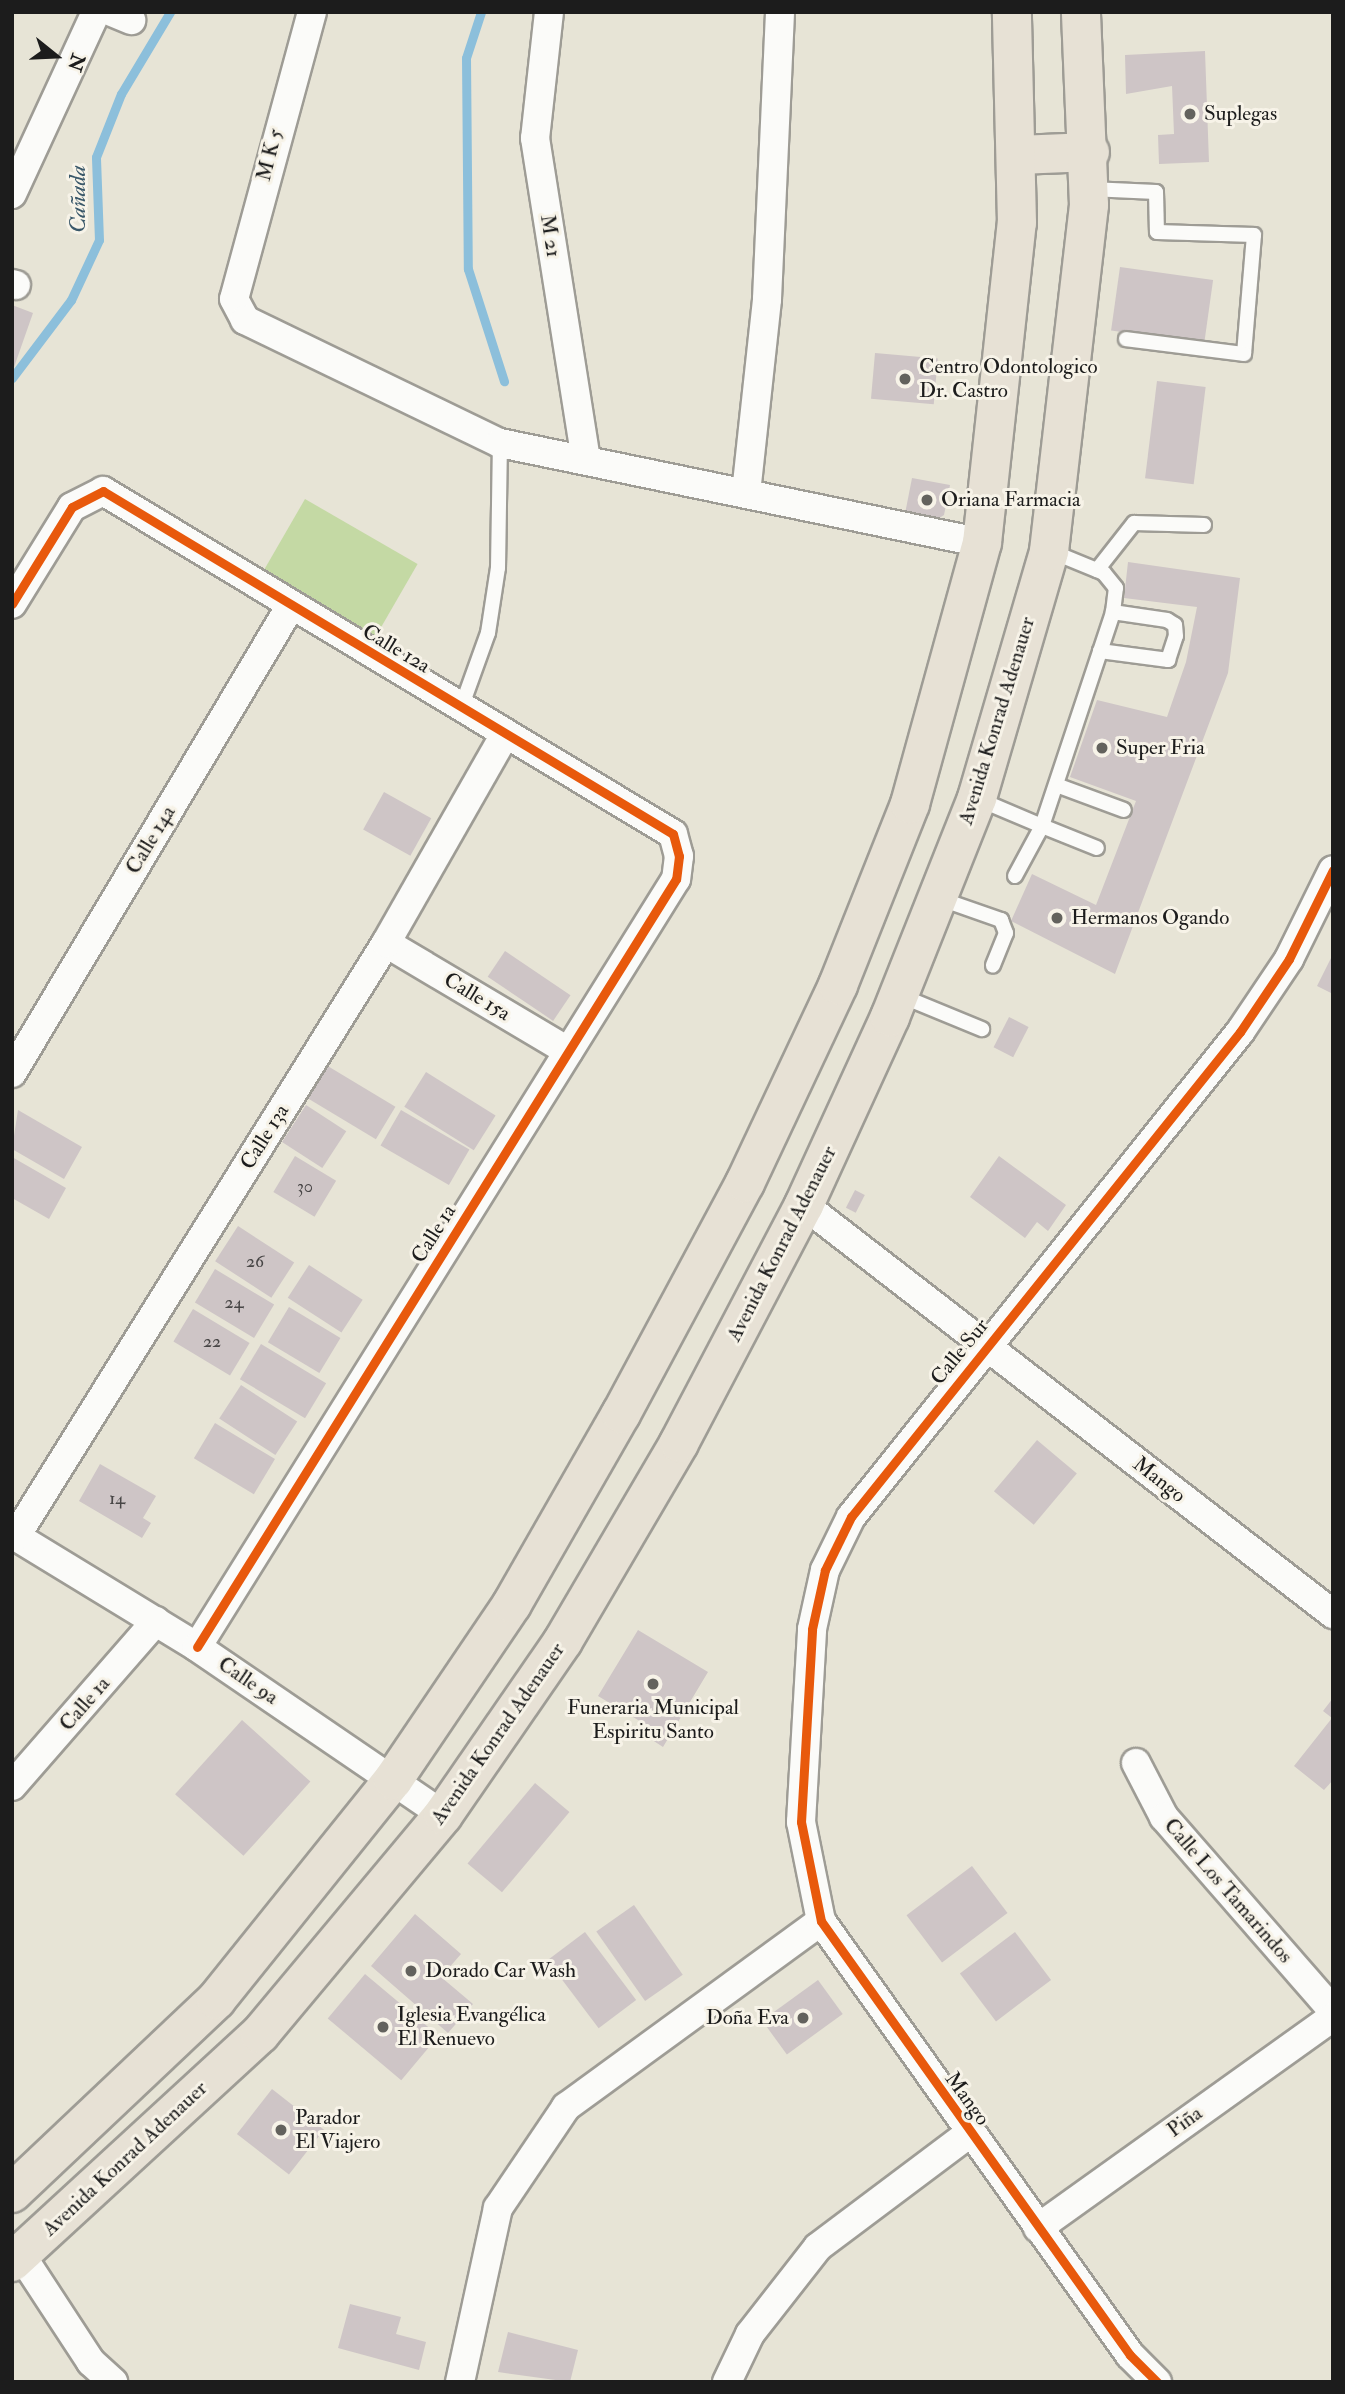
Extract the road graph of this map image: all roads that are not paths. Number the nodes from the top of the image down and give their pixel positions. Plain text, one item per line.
1 (96, 12) edge
2 (312, 12) edge
3 (549, 12) edge
4 (780, 12) edge
5 (1012, 12) edge
6 (1081, 12) edge
7 (1019, 155) junction
8 (1089, 171) junction
9 (12, 194) edge
10 (1126, 339) dead end
11 (500, 443) junction
12 (586, 460) junction
13 (746, 493) junction
14 (1204, 525) dead end
15 (982, 543) junction
16 (1049, 551) junction
17 (1097, 570) junction
18 (12, 604) edge
19 (290, 607) junction
20 (1113, 612) junction
21 (1100, 651) junction
22 (461, 708) junction
23 (505, 734) junction
24 (1059, 786) junction
25 (977, 799) junction
26 (1124, 810) dead end
27 (1042, 826) junction
28 (673, 834) joint
29 (1097, 848) dead end
30 (1333, 870) edge
31 (1015, 876) dead end
32 (937, 897) junction
33 (386, 943) junction
34 (993, 965) dead end
35 (899, 995) junction
36 (982, 1029) dead end
37 (568, 1051) junction
38 (12, 1073) edge
39 (804, 1205) junction
40 (986, 1347) junction
41 (14, 1535) edge
42 (1333, 1614) edge
43 (156, 1621) junction
44 (197, 1647) junction
45 (1136, 1763) dead end
46 (393, 1780) junction
47 (12, 1786) edge
48 (443, 1815) junction
49 (821, 1921) junction
50 (1333, 2011) edge
51 (1333, 2017) edge
52 (970, 2133) junction
53 (12, 2193) edge
54 (1038, 2228) junction
55 (16, 2258) edge
56 (1131, 2368) edge
57 (113, 2382) edge
58 (460, 2382) edge
59 (727, 2382) edge
60 (1157, 2382) edge

1 - 9 street
2 - 11 street, M K 5
3 - 12 street, M 21
4 - 13 street
5 - 7 main road
6 - 8 main road, Avenida Konrad Adenauer
7 - 8 main road
7 - 15 main road
8 - 10 lane
8 - 16 main road, Avenida Konrad Adenauer
11 - 12 street
11 - 22 lane
12 - 13 street
13 - 15 street
14 - 17 lane
15 - 46 main road
16 - 17 lane
16 - 25 main road, Avenida Konrad Adenauer
17 - 20 lane
18 - 19 street, Calle 12a
19 - 22 street, Calle 12a
19 - 38 street, Calle 14a
20 - 21 lane
20 - 21 lane
21 - 24 lane
22 - 23 street, Calle 12a
23 - 28 street, Calle 12a
23 - 33 street, Calle 13a
24 - 26 lane
24 - 27 lane
25 - 27 lane
25 - 32 main road, Avenida Konrad Adenauer
27 - 29 lane
27 - 31 lane
28 - 37 street, Calle 1a
30 - 40 street, Calle Sur
32 - 34 lane
32 - 35 main road, Avenida Konrad Adenauer
33 - 37 street, Calle 15a
33 - 41 street, Calle 13a
35 - 36 lane
35 - 39 main road, Avenida Konrad Adenauer
37 - 44 street, Calle 1a
39 - 40 street, Mango
39 - 48 main road, Avenida Konrad Adenauer
40 - 42 street, Mango
40 - 49 street, Calle Sur
41 - 43 street, Calle 9a
43 - 44 street, Calle 9a
43 - 47 street, Calle 1a
44 - 46 street, Calle 9a
45 - 50 street, Calle Los Tamarindos
46 - 48 street, Calle 9a
46 - 53 main road
48 - 55 main road, Avenida Konrad Adenauer
49 - 52 street, Mango
49 - 58 street
51 - 54 street, Piña
52 - 54 street, Mango
52 - 59 street
54 - 56 street, Mango
55 - 57 street
56 - 60 street, Mango

